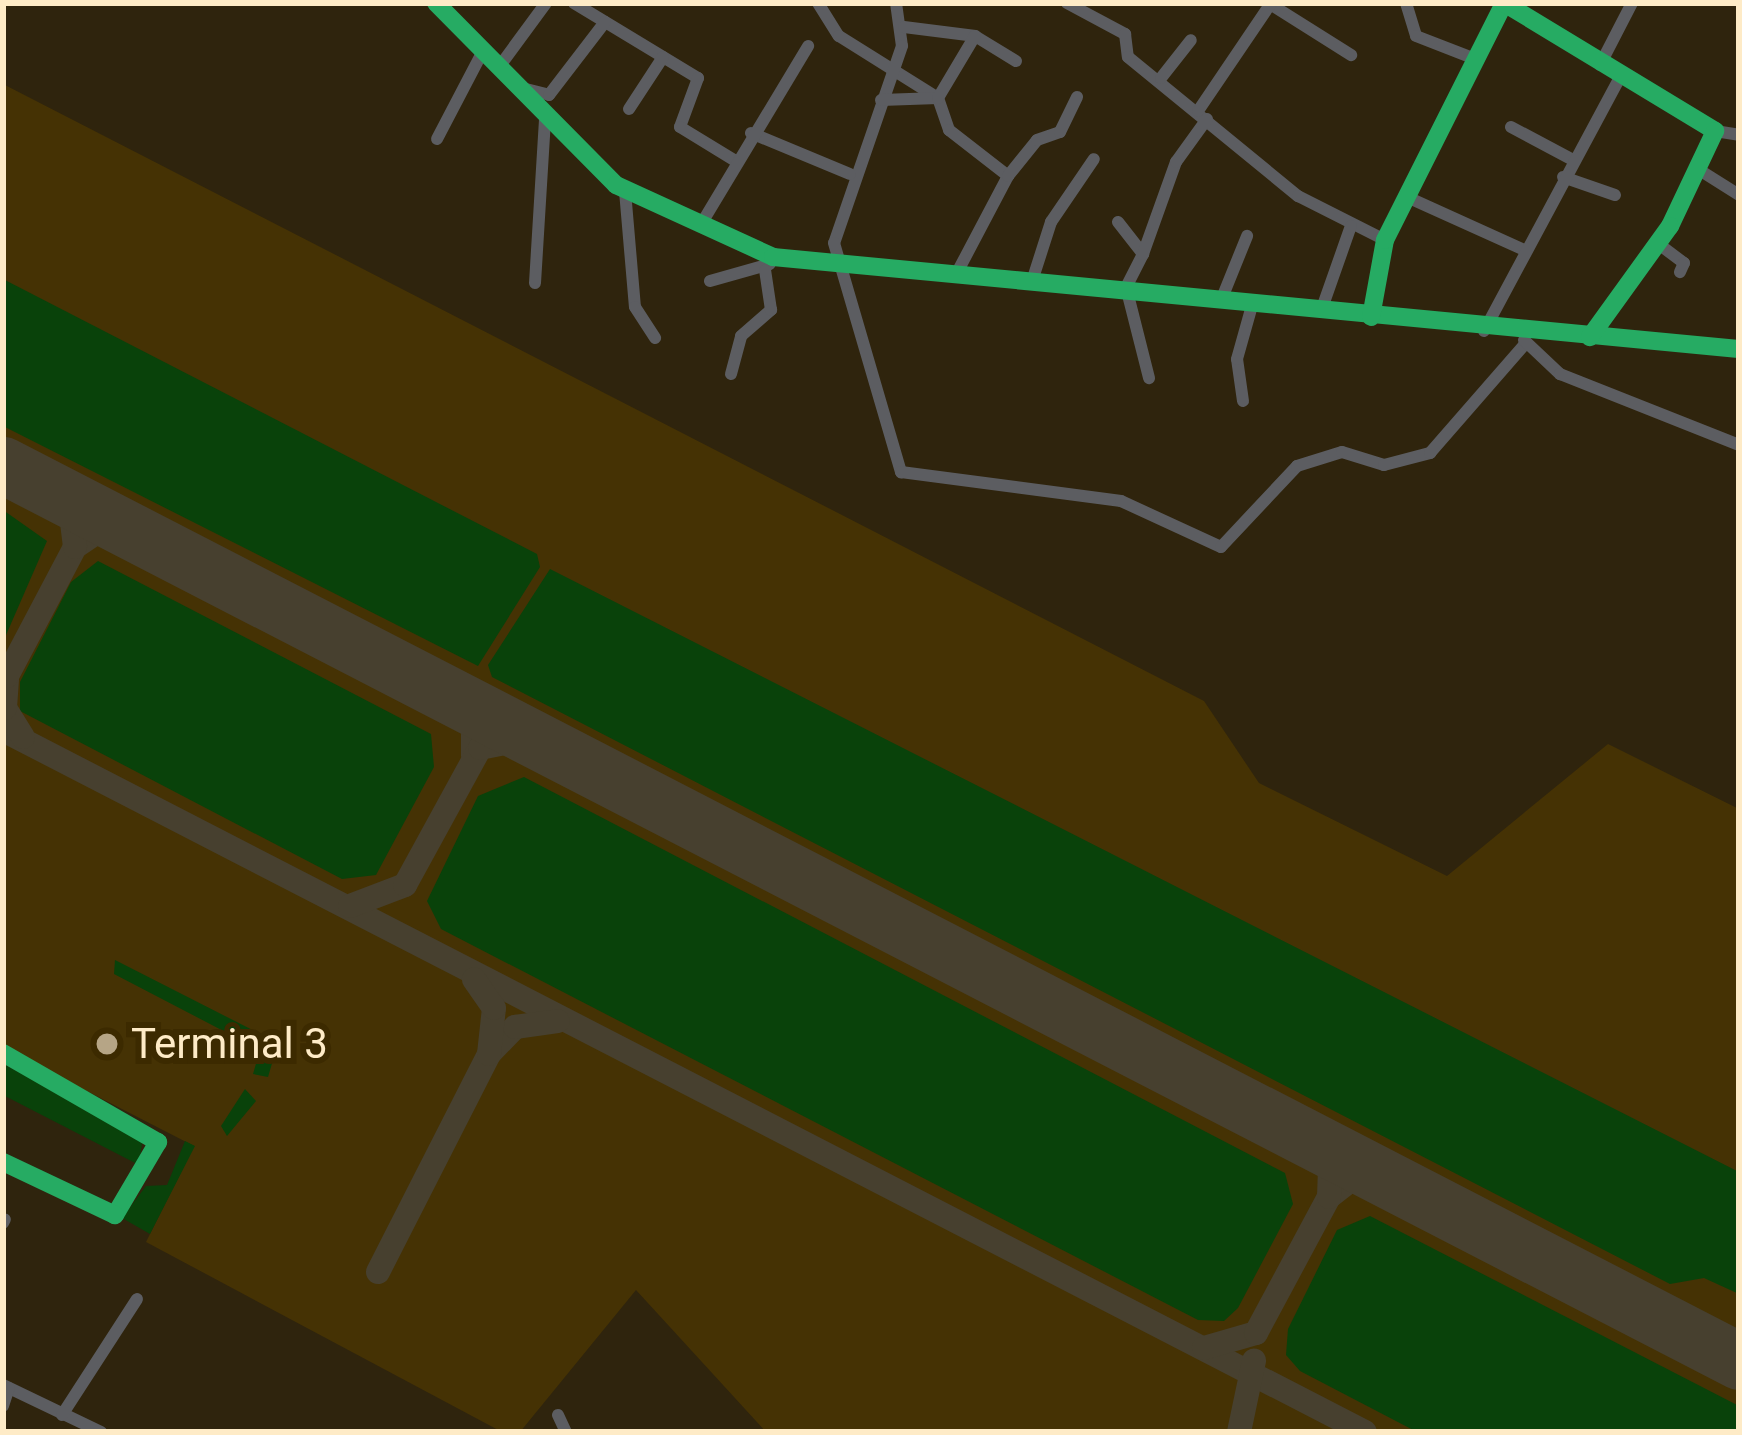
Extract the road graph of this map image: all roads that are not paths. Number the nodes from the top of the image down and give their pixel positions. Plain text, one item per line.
1 (436, 3) edge
2 (546, 3) edge
3 (574, 3) edge
4 (818, 3) edge
5 (896, 3) edge
6 (1067, 3) edge
7 (1406, 3) edge
8 (1632, 3) edge
9 (1270, 4) edge
10 (605, 22) junction
11 (904, 27) junction
12 (975, 36) junction
13 (1191, 40) dead end
14 (808, 46) dead end
15 (483, 51) junction
16 (1351, 55) dead end
17 (663, 57) junction
18 (1478, 60) junction
19 (1016, 61) dead end
20 (1600, 65) junction
21 (499, 67) junction
22 (892, 68) junction
23 (1619, 77) junction
24 (1161, 78) junction
25 (515, 86) junction
26 (1077, 97) dead end
27 (938, 98) junction
28 (880, 100) junction
29 (629, 109) dead end
30 (1202, 115) junction
31 (545, 118) junction
32 (1511, 128) dead end
33 (1715, 131) junction
34 (751, 133) junction
35 (1739, 135) edge
36 (436, 139) dead end
37 (1094, 159) dead end
38 (734, 160) junction
39 (1574, 160) junction
40 (1701, 171) junction
41 (850, 174) junction
42 (1008, 176) junction
43 (1563, 177) junction
44 (625, 191) junction
45 (1615, 195) dead end
46 (1739, 195) edge
47 (1407, 197) junction
48 (1118, 222) dead end
49 (700, 226) junction
50 (1351, 226) junction
51 (1246, 236) dead end
52 (1385, 240) junction
53 (1656, 242) junction
54 (1522, 249) junction
55 (1143, 254) junction
56 (840, 260) junction
57 (769, 263) junction
58 (958, 269) junction
59 (1680, 272) dead end
60 (1034, 275) junction
61 (710, 281) dead end
62 (535, 284) dead end
63 (1126, 287) junction
64 (1222, 298) junction
65 (1253, 302) junction
66 (1321, 311) junction
67 (1371, 317) junction
68 (1484, 332) junction
69 (1590, 337) junction
70 (655, 338) dead end
71 (1523, 339) junction
72 (1739, 349) edge
73 (731, 374) dead end
74 (1149, 378) dead end
75 (1244, 401) dead end
76 (1739, 445) edge
77 (3, 1053) edge
78 (3, 1162) edge
79 (137, 1299) dead end
80 (6, 1386) edge
81 (3, 1406) edge
82 (62, 1415) junction
83 (558, 1415) dead end
84 (100, 1432) edge
85 (566, 1432) edge

1 - 15 street
2 - 21 street
3 - 10 street
4 - 22 street
5 - 11 street
6 - 24 street
7 - 18 street
8 - 20 street
9 - 16 street
9 - 30 street
10 - 17 street
10 - 25 street
11 - 12 street
11 - 22 street
12 - 19 street
12 - 27 street
13 - 24 street
14 - 34 street
15 - 21 street
15 - 36 street
17 - 29 street
17 - 38 street
18 - 20 street
18 - 47 street
20 - 23 street
21 - 25 street
22 - 27 street
22 - 28 street
23 - 33 street
23 - 39 street
24 - 30 street
25 - 31 street
26 - 42 street
27 - 28 street
27 - 42 street
28 - 41 street
30 - 50 street
30 - 55 street
31 - 44 street
31 - 62 street
32 - 39 street
33 - 35 street
33 - 40 street
34 - 38 street
34 - 41 street
37 - 60 street
38 - 49 street
39 - 43 street
40 - 46 street
40 - 53 street
41 - 56 street
42 - 58 street
43 - 45 street
43 - 54 street
44 - 49 street
44 - 70 street
47 - 52 street
47 - 54 street
48 - 55 street
49 - 57 street
50 - 52 street
50 - 66 street
51 - 64 street
52 - 67 street
53 - 59 street
53 - 69 street
54 - 68 street
55 - 63 street
56 - 57 street
56 - 58 street
56 - 71 street
57 - 61 street
57 - 73 street
58 - 60 street
60 - 63 street
63 - 64 street
63 - 74 street
64 - 65 street
65 - 66 street
65 - 75 street
66 - 67 street
67 - 68 street
68 - 71 street
69 - 71 street
69 - 72 street
71 - 76 street
77 - 78 street
79 - 82 street
80 - 81 street
80 - 82 street
82 - 84 street
83 - 85 street

